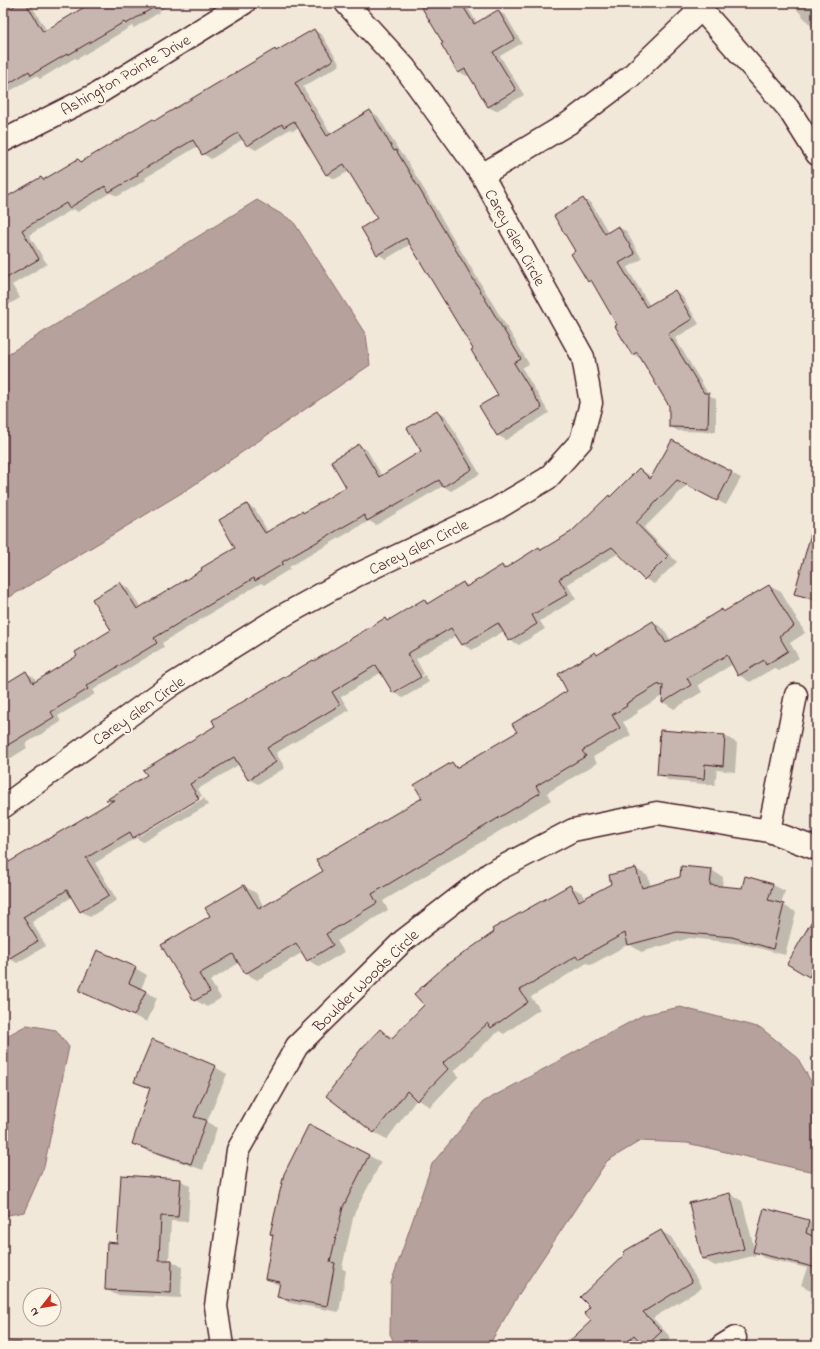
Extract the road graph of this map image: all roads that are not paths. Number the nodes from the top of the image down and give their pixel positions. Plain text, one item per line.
1 (244, 3) edge
2 (346, 3) edge
3 (697, 6) edge
4 (3, 141) edge
5 (817, 154) edge
6 (482, 175) junction
7 (796, 695) dead end
8 (3, 807) edge
9 (769, 831) junction
10 (817, 849) edge
11 (222, 1346) edge

1 - 4 street, Ashington Pointe Drive
2 - 6 street, Carey Glen Circle
3 - 5 street
3 - 6 street, Carey Glen Circle
6 - 8 street, Carey Glen Circle
7 - 9 street
9 - 10 street, Boulder Woods Circle
9 - 11 street, Boulder Woods Circle

